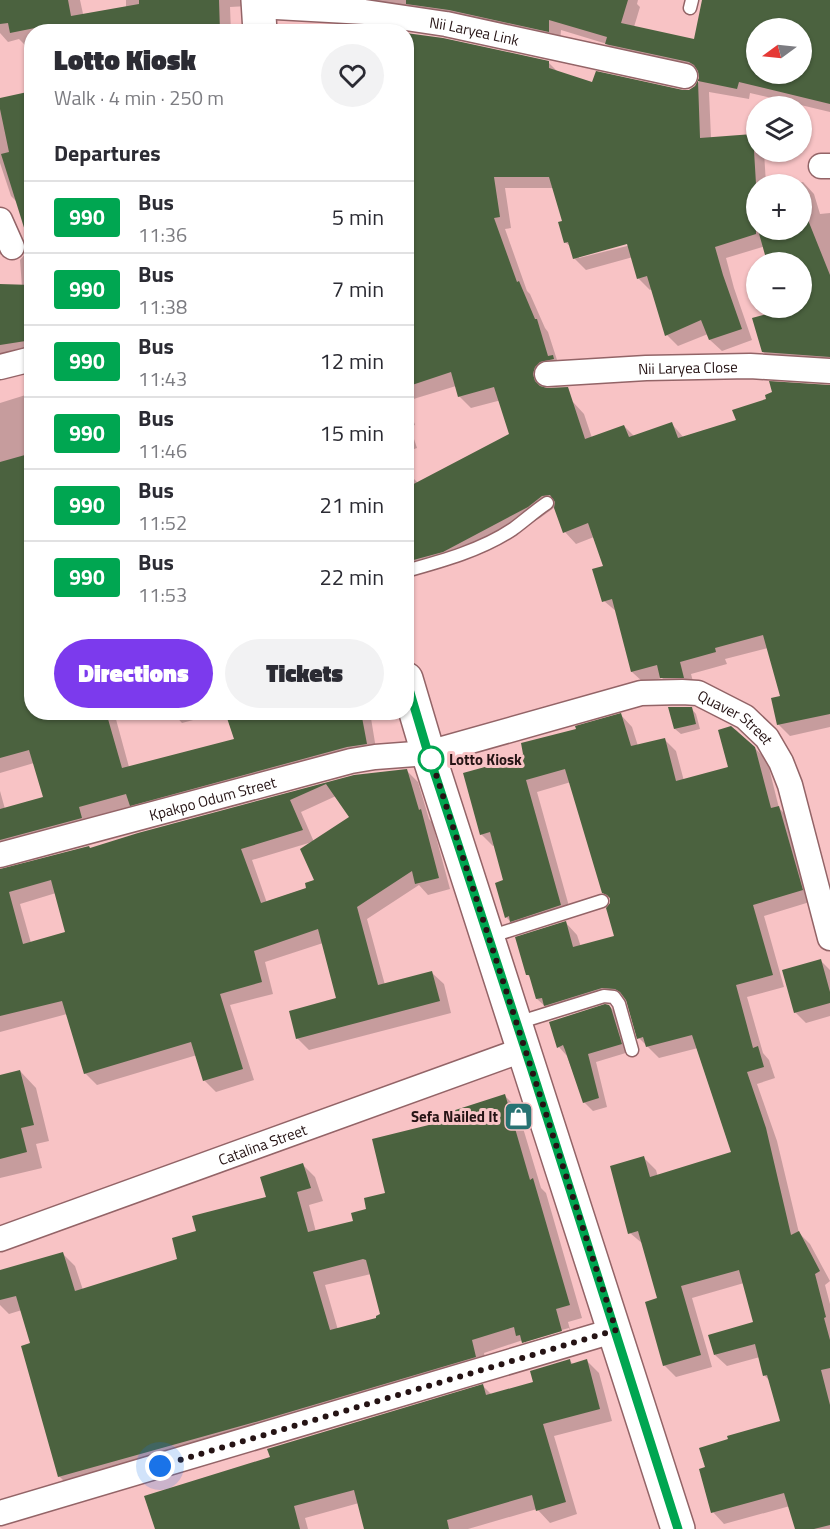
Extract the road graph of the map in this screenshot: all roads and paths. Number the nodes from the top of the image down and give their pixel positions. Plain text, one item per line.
1 (259, 12) edge
2 (685, 76) dead end
3 (0, 220) edge
4 (12, 247) dead end
5 (24, 360) edge
6 (0, 367) edge
7 (830, 371) edge
8 (547, 374) dead end
9 (547, 502) dead end
10 (414, 569) edge
11 (414, 706) edge
12 (428, 753) junction
13 (0, 855) edge
14 (602, 901) dead end
15 (489, 937) junction
16 (830, 938) edge
17 (521, 1036) junction
18 (632, 1050) dead end
19 (0, 1239) edge
20 (616, 1330) junction
21 (0, 1513) edge
22 (678, 1529) edge

1 - 2 street, Nii Laryea Link
3 - 4 street
5 - 6 street
7 - 8 street, Nii Laryea Close
9 - 10 lane
11 - 12 street
12 - 13 street, Kpakpo Odum Street
12 - 15 street
12 - 16 street, Quaver Street
14 - 15 lane
15 - 17 street
17 - 18 lane
17 - 19 street, Catalina Street
17 - 20 street
20 - 21 street
20 - 22 street

